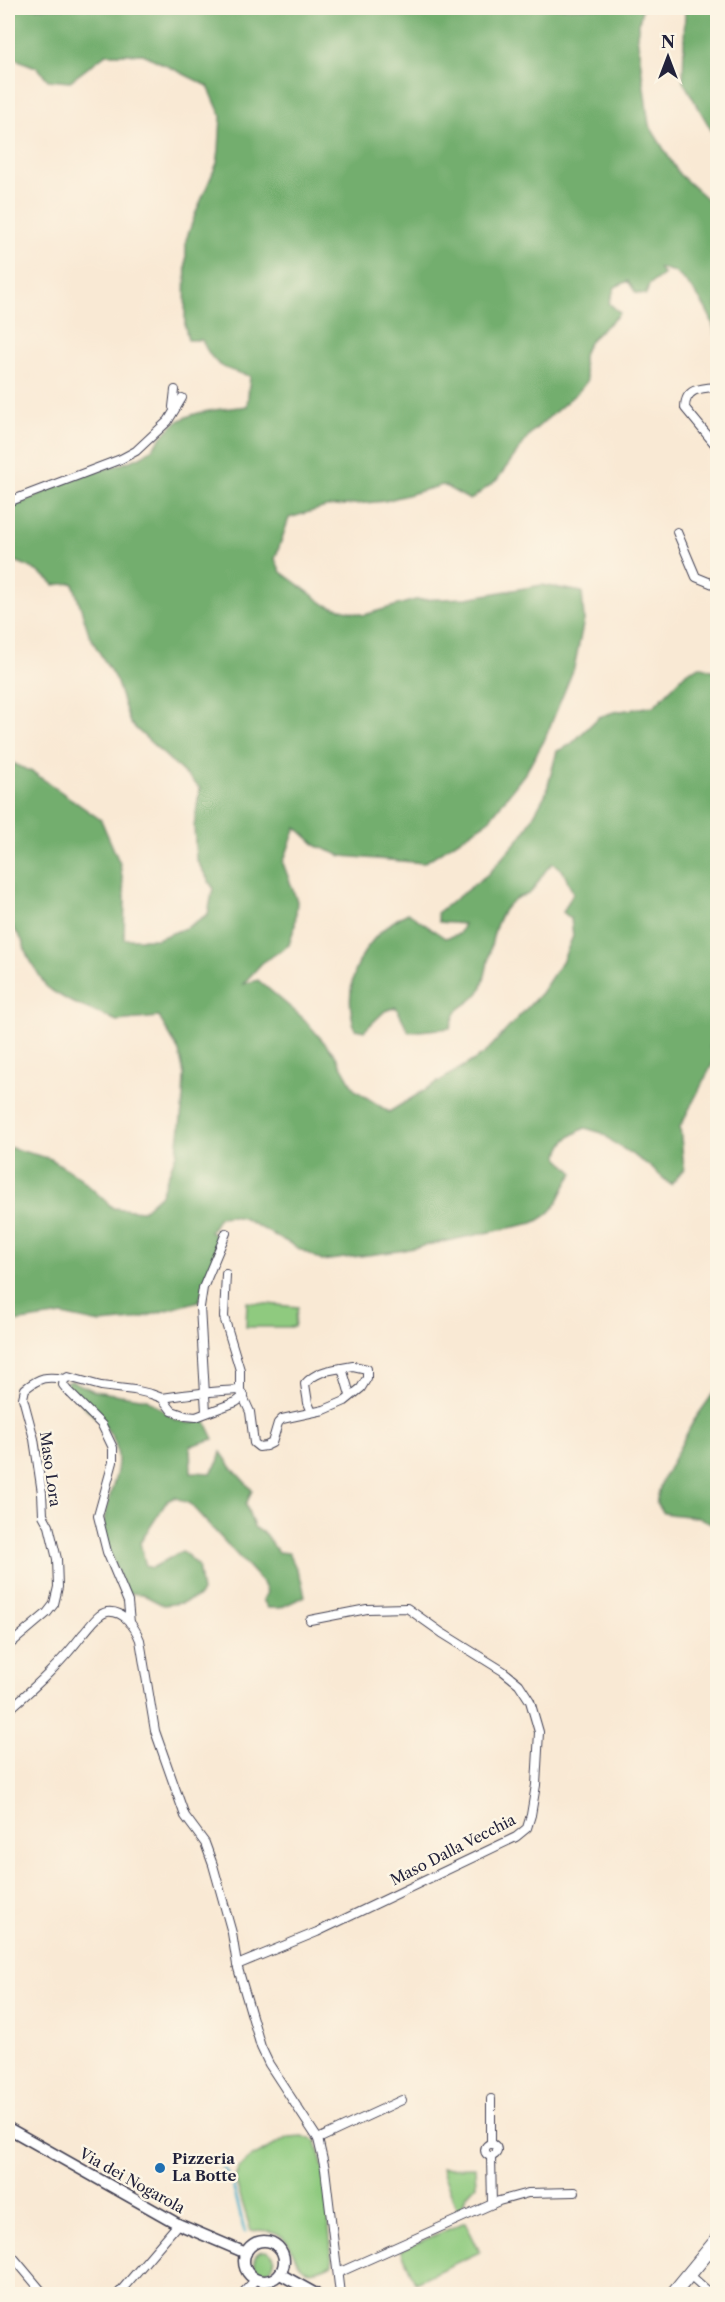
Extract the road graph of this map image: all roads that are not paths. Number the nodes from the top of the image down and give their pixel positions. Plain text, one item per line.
1 (717, 387) edge
2 (175, 390) dead end
3 (182, 398) dead end
4 (172, 416) junction
5 (717, 448) edge
6 (8, 502) edge
7 (677, 532) dead end
8 (717, 586) edge
9 (226, 1233) dead end
10 (226, 1274) dead end
11 (342, 1368) junction
12 (64, 1379) junction
13 (205, 1392) junction
14 (242, 1393) junction
15 (351, 1395) junction
16 (162, 1398) junction
17 (206, 1412) junction
18 (312, 1412) junction
19 (310, 1620) dead end
20 (130, 1623) junction
21 (8, 1646) edge
22 (8, 1709) edge
23 (237, 1965) junction
24 (491, 2099) dead end
25 (402, 2100) dead end
26 (8, 2128) edge
27 (318, 2139) junction
28 (575, 2192) dead end
29 (492, 2204) junction
30 (178, 2224) junction
31 (717, 2239) edge
32 (8, 2251) edge
33 (246, 2253) junction
34 (338, 2272) junction
35 (280, 2274) junction
36 (690, 2275) junction
37 (256, 2279) junction
38 (44, 2295) edge
39 (118, 2295) edge
40 (242, 2295) edge
41 (316, 2295) edge
42 (340, 2295) edge
43 (673, 2295) edge
44 (711, 2295) edge

1 - 5 street
2 - 4 street
3 - 4 street
4 - 6 street
7 - 8 street
9 - 13 street
10 - 14 street
11 - 15 street
11 - 15 street
11 - 18 street
12 - 16 street, Maso Lora
12 - 20 street
12 - 21 street, Maso Lora
13 - 14 street
13 - 16 street
13 - 17 street
14 - 17 street
14 - 18 street
15 - 18 street
16 - 17 street
19 - 23 street, Maso Dalla Vecchia
20 - 22 street
20 - 23 street
23 - 27 street
24 - 29 street
25 - 27 street
26 - 30 street, Via dei Nogarola
27 - 34 street
28 - 29 street
29 - 34 street
30 - 33 street, Via dei Nogarola
30 - 39 street
31 - 36 main road
32 - 38 street
33 - 35 street
33 - 37 street
34 - 42 street
35 - 37 street
35 - 41 street
36 - 43 main road
36 - 44 street
37 - 40 street

